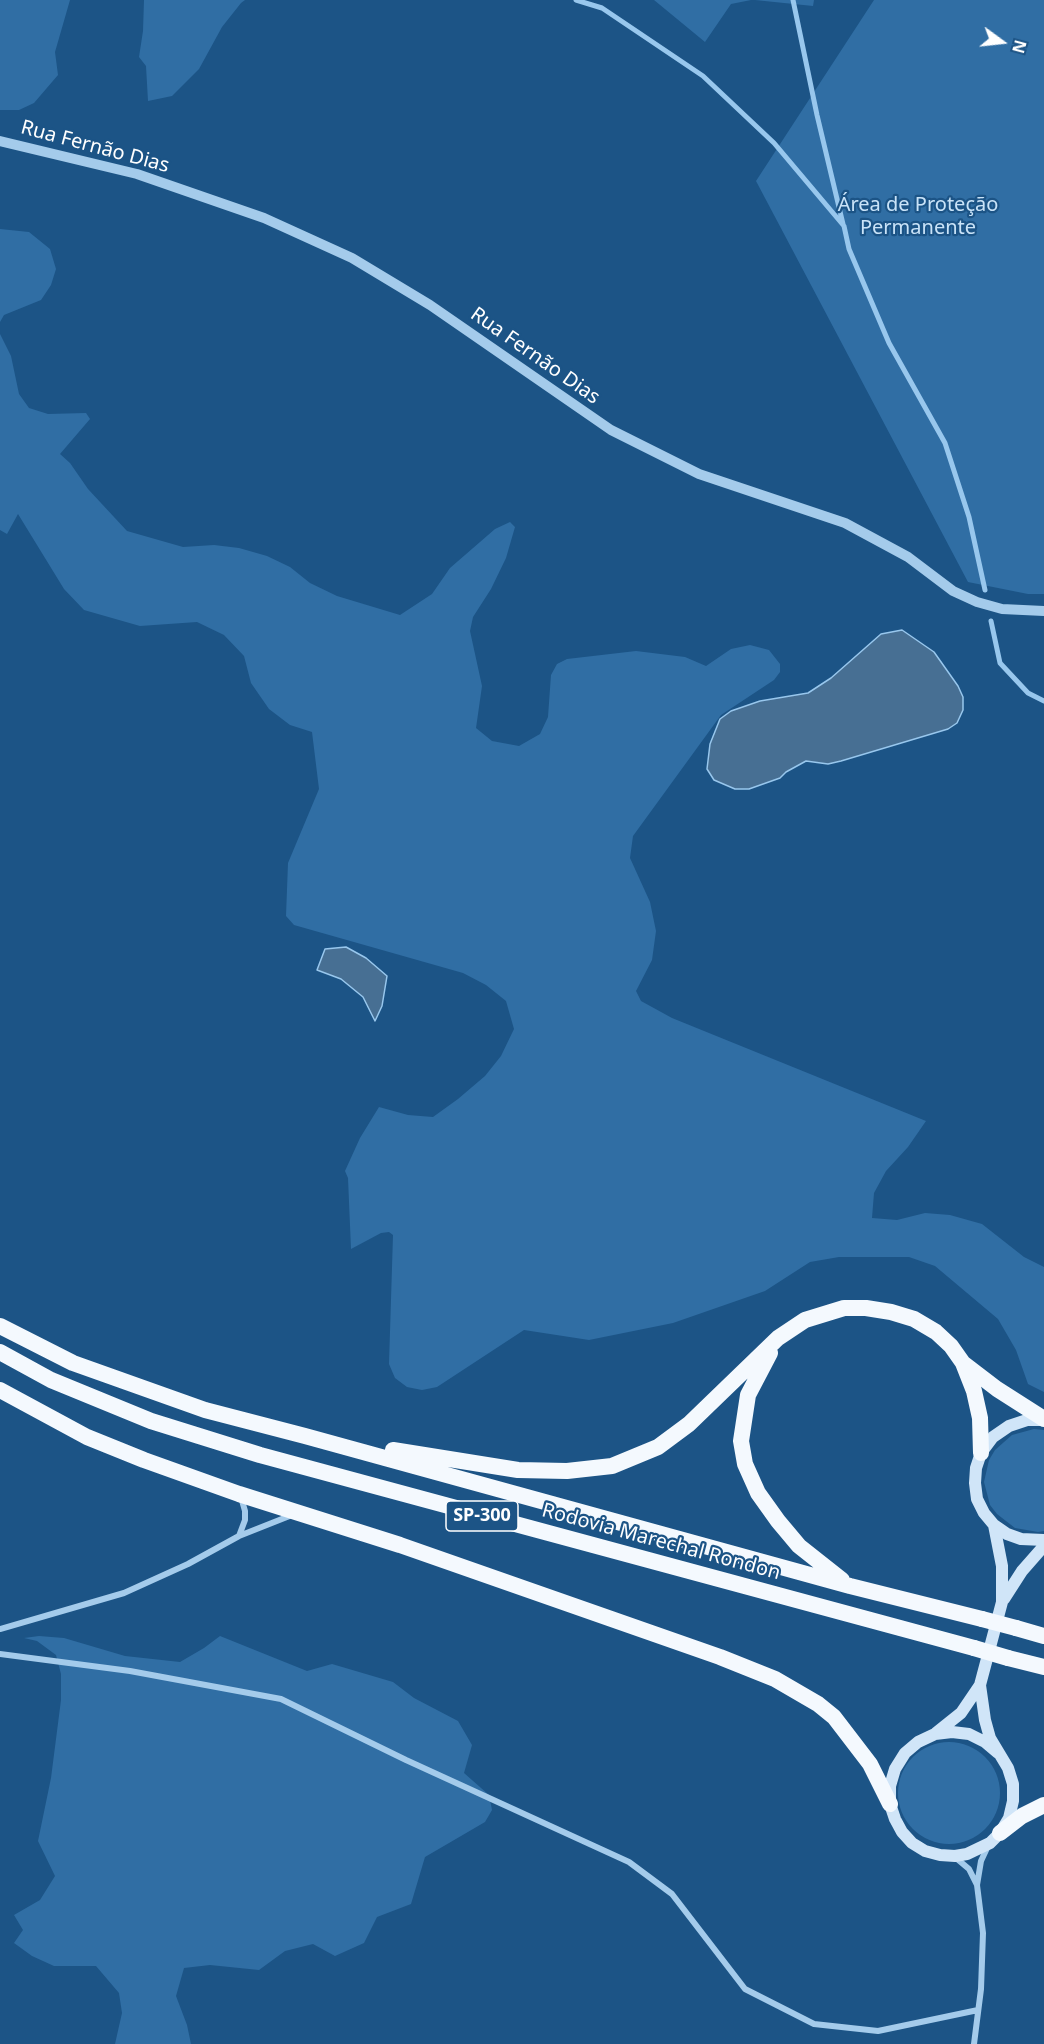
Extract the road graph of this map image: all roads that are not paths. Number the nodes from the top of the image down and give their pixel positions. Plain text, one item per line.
1 (0, 141) edge
2 (1044, 611) edge
3 (0, 1326) edge
4 (778, 1338) junction
5 (0, 1352) edge
6 (963, 1362) junction
7 (0, 1390) edge
8 (1044, 1420) edge
9 (305, 1436) junction
10 (981, 1453) junction
11 (239, 1494) junction
12 (298, 1513) junction
13 (994, 1525) junction
14 (239, 1536) junction
15 (1044, 1540) edge
16 (1044, 1546) edge
17 (850, 1586) junction
18 (1002, 1602) junction
19 (0, 1629) edge
20 (1044, 1636) edge
21 (0, 1654) edge
22 (1044, 1667) edge
23 (980, 1685) junction
24 (935, 1734) junction
25 (998, 1754) junction
26 (890, 1804) junction
27 (1044, 1804) edge
28 (995, 1838) junction
29 (955, 1856) junction
30 (977, 1885) junction
31 (978, 2010) junction
32 (974, 2044) edge

1 - 2 street, Rua Fernão Dias
3 - 9 highway, Rodovia Marechal Rondon / SP-300
4 - 6 highway
4 - 9 highway
4 - 17 highway
5 - 22 highway, Rodovia Marechal Rondon / SP-300, bridge
6 - 8 highway
6 - 10 highway
7 - 11 highway
8 - 10 main road
9 - 17 highway, Rodovia Marechal Rondon / SP-300
10 - 13 main road
11 - 12 highway
11 - 14 street
12 - 14 street
12 - 26 highway
13 - 15 main road
13 - 18 main road
14 - 19 street
16 - 18 main road
17 - 20 highway, Rodovia Marechal Rondon / SP-300, bridge
18 - 23 main road
21 - 31 street
23 - 24 main road
23 - 25 main road
24 - 25 main road
24 - 26 main road
25 - 28 main road
26 - 29 main road
27 - 28 highway
28 - 29 main road
28 - 30 street
29 - 30 street
30 - 31 street
31 - 32 street

